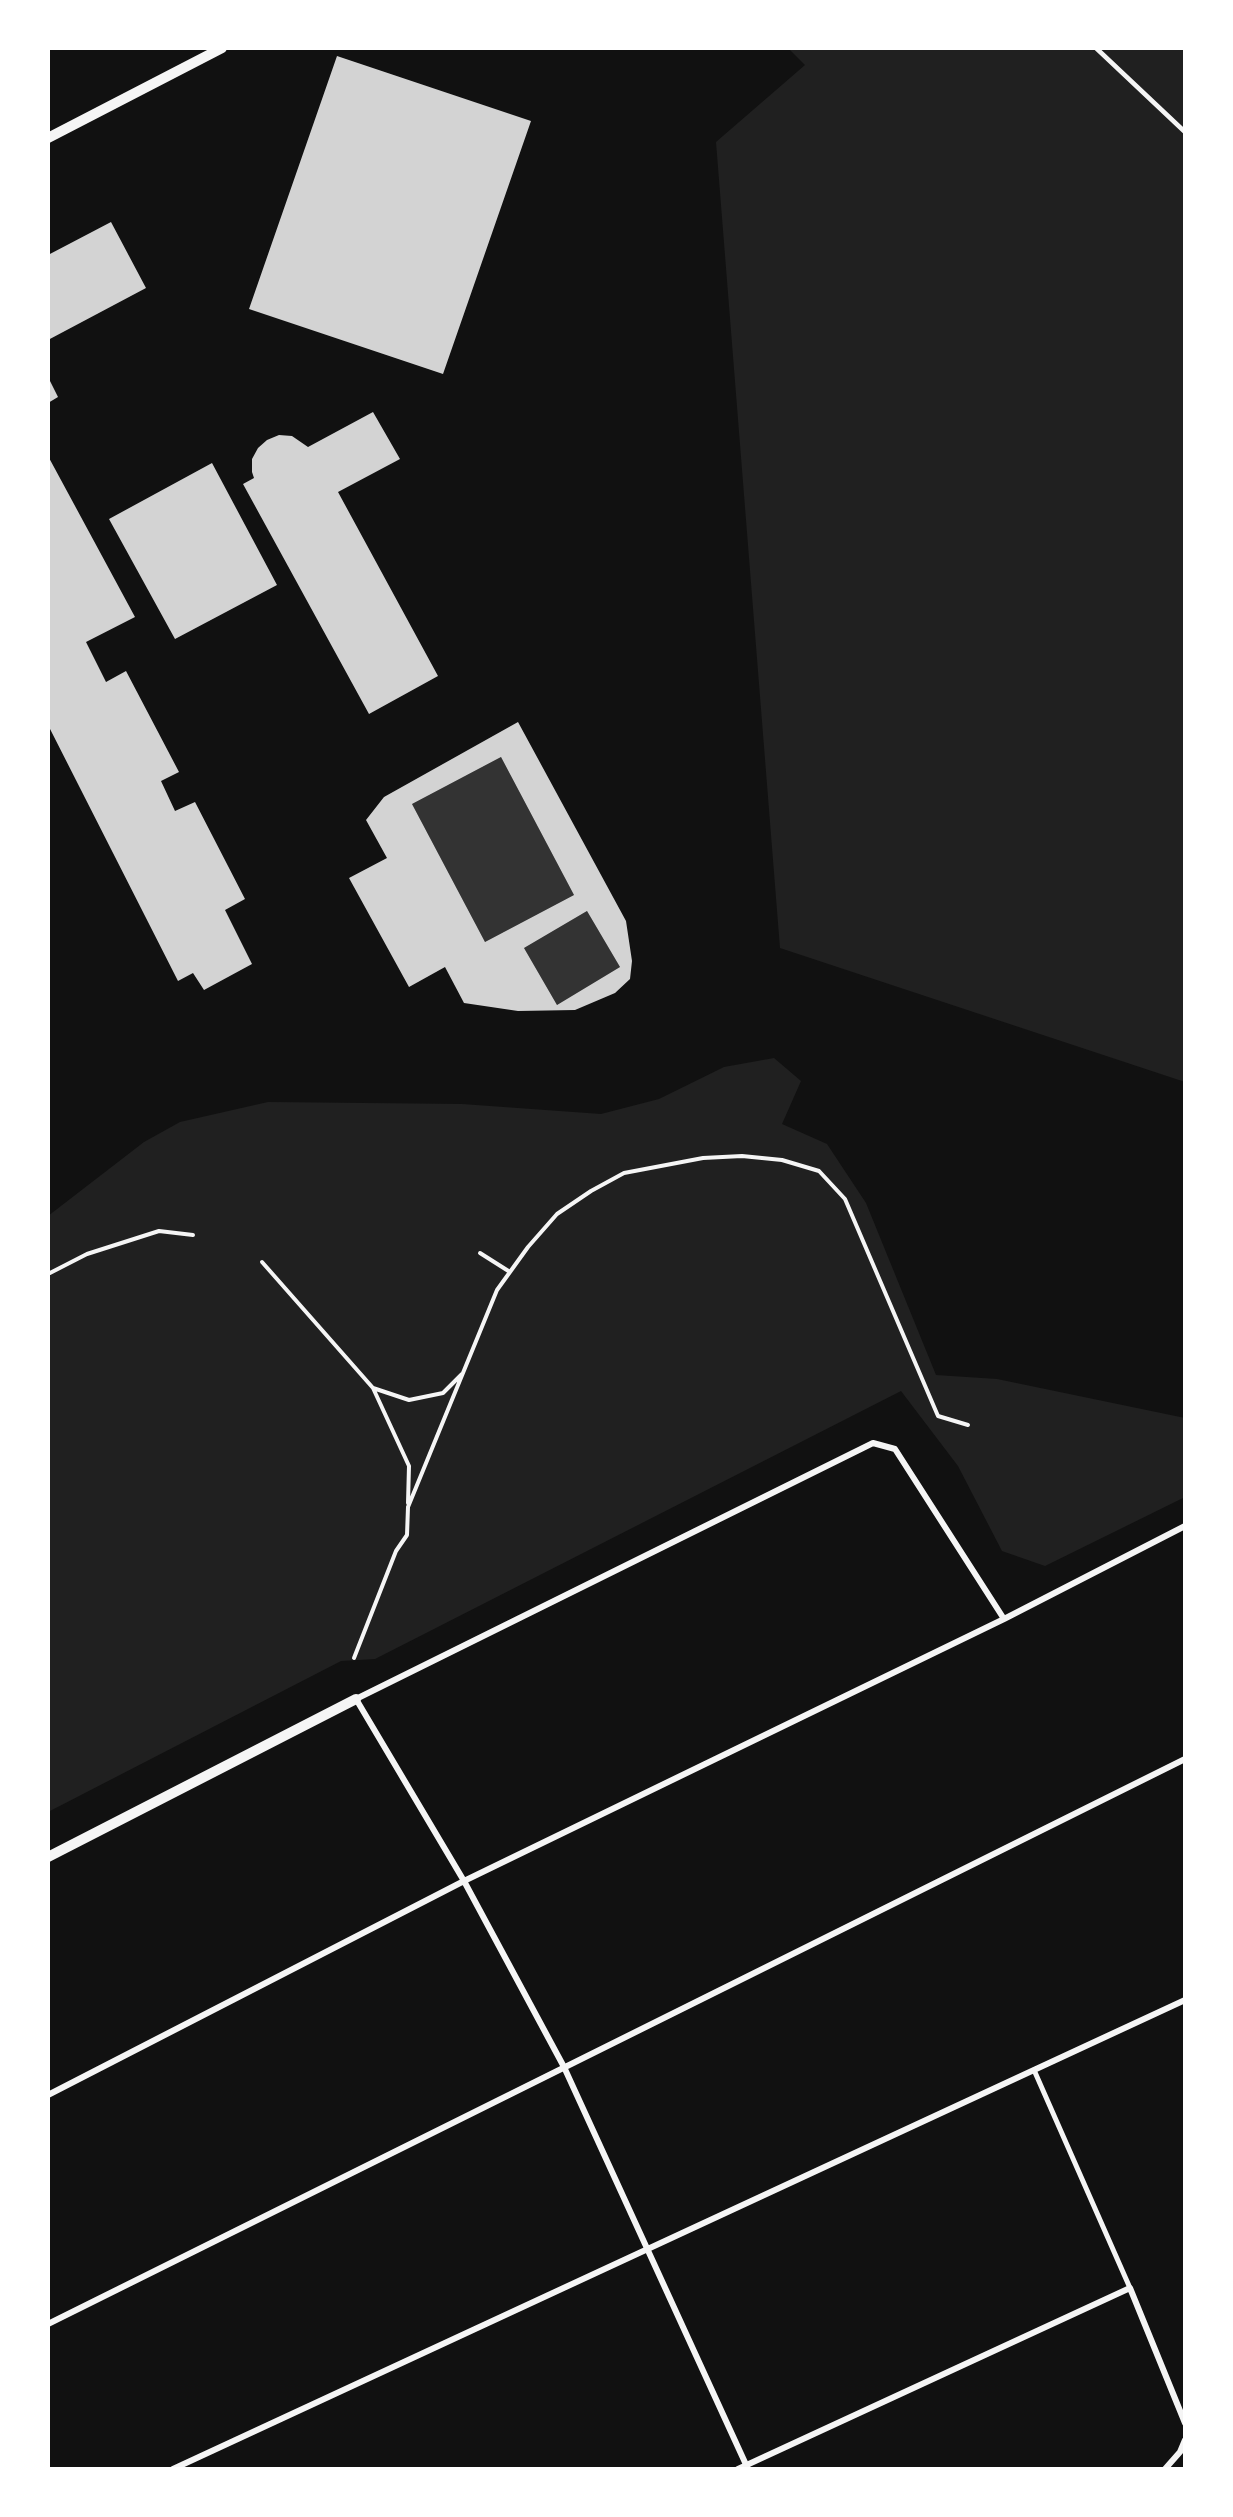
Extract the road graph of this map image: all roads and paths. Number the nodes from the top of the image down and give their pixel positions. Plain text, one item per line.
1 (222, 48) edge
2 (1096, 48) edge
3 (1185, 132) edge
4 (48, 138) edge
5 (193, 1235) dead end
6 (480, 1253) dead end
7 (262, 1262) dead end
8 (510, 1272) junction
9 (48, 1274) edge
10 (465, 1371) junction
11 (373, 1389) junction
12 (968, 1425) dead end
13 (408, 1507) junction
14 (1185, 1526) edge
15 (1004, 1619) junction
16 (354, 1658) dead end
17 (356, 1699) junction
18 (1185, 1759) edge
19 (48, 1857) edge
20 (464, 1881) junction
21 (1185, 2000) edge
22 (564, 2067) junction
23 (1034, 2070) junction
24 (48, 2095) edge
25 (647, 2249) junction
26 (1130, 2288) junction
27 (48, 2324) edge
28 (1185, 2422) edge
29 (1185, 2440) edge
30 (747, 2467) edge
31 (173, 2469) edge
32 (738, 2469) edge
33 (1164, 2469) edge

1 - 4 street
2 - 3 lane
5 - 9 path
6 - 8 path
7 - 11 path
8 - 10 path
8 - 12 path
10 - 11 path
10 - 13 path
11 - 13 path
13 - 16 path
14 - 15 street
15 - 17 street
15 - 20 street
17 - 19 street
17 - 20 street
18 - 22 street
20 - 22 street
20 - 24 street
21 - 23 street
22 - 25 street
22 - 27 street
23 - 25 street
23 - 26 street
25 - 30 street
25 - 31 street
26 - 28 street
26 - 30 street
29 - 33 street
30 - 32 street

